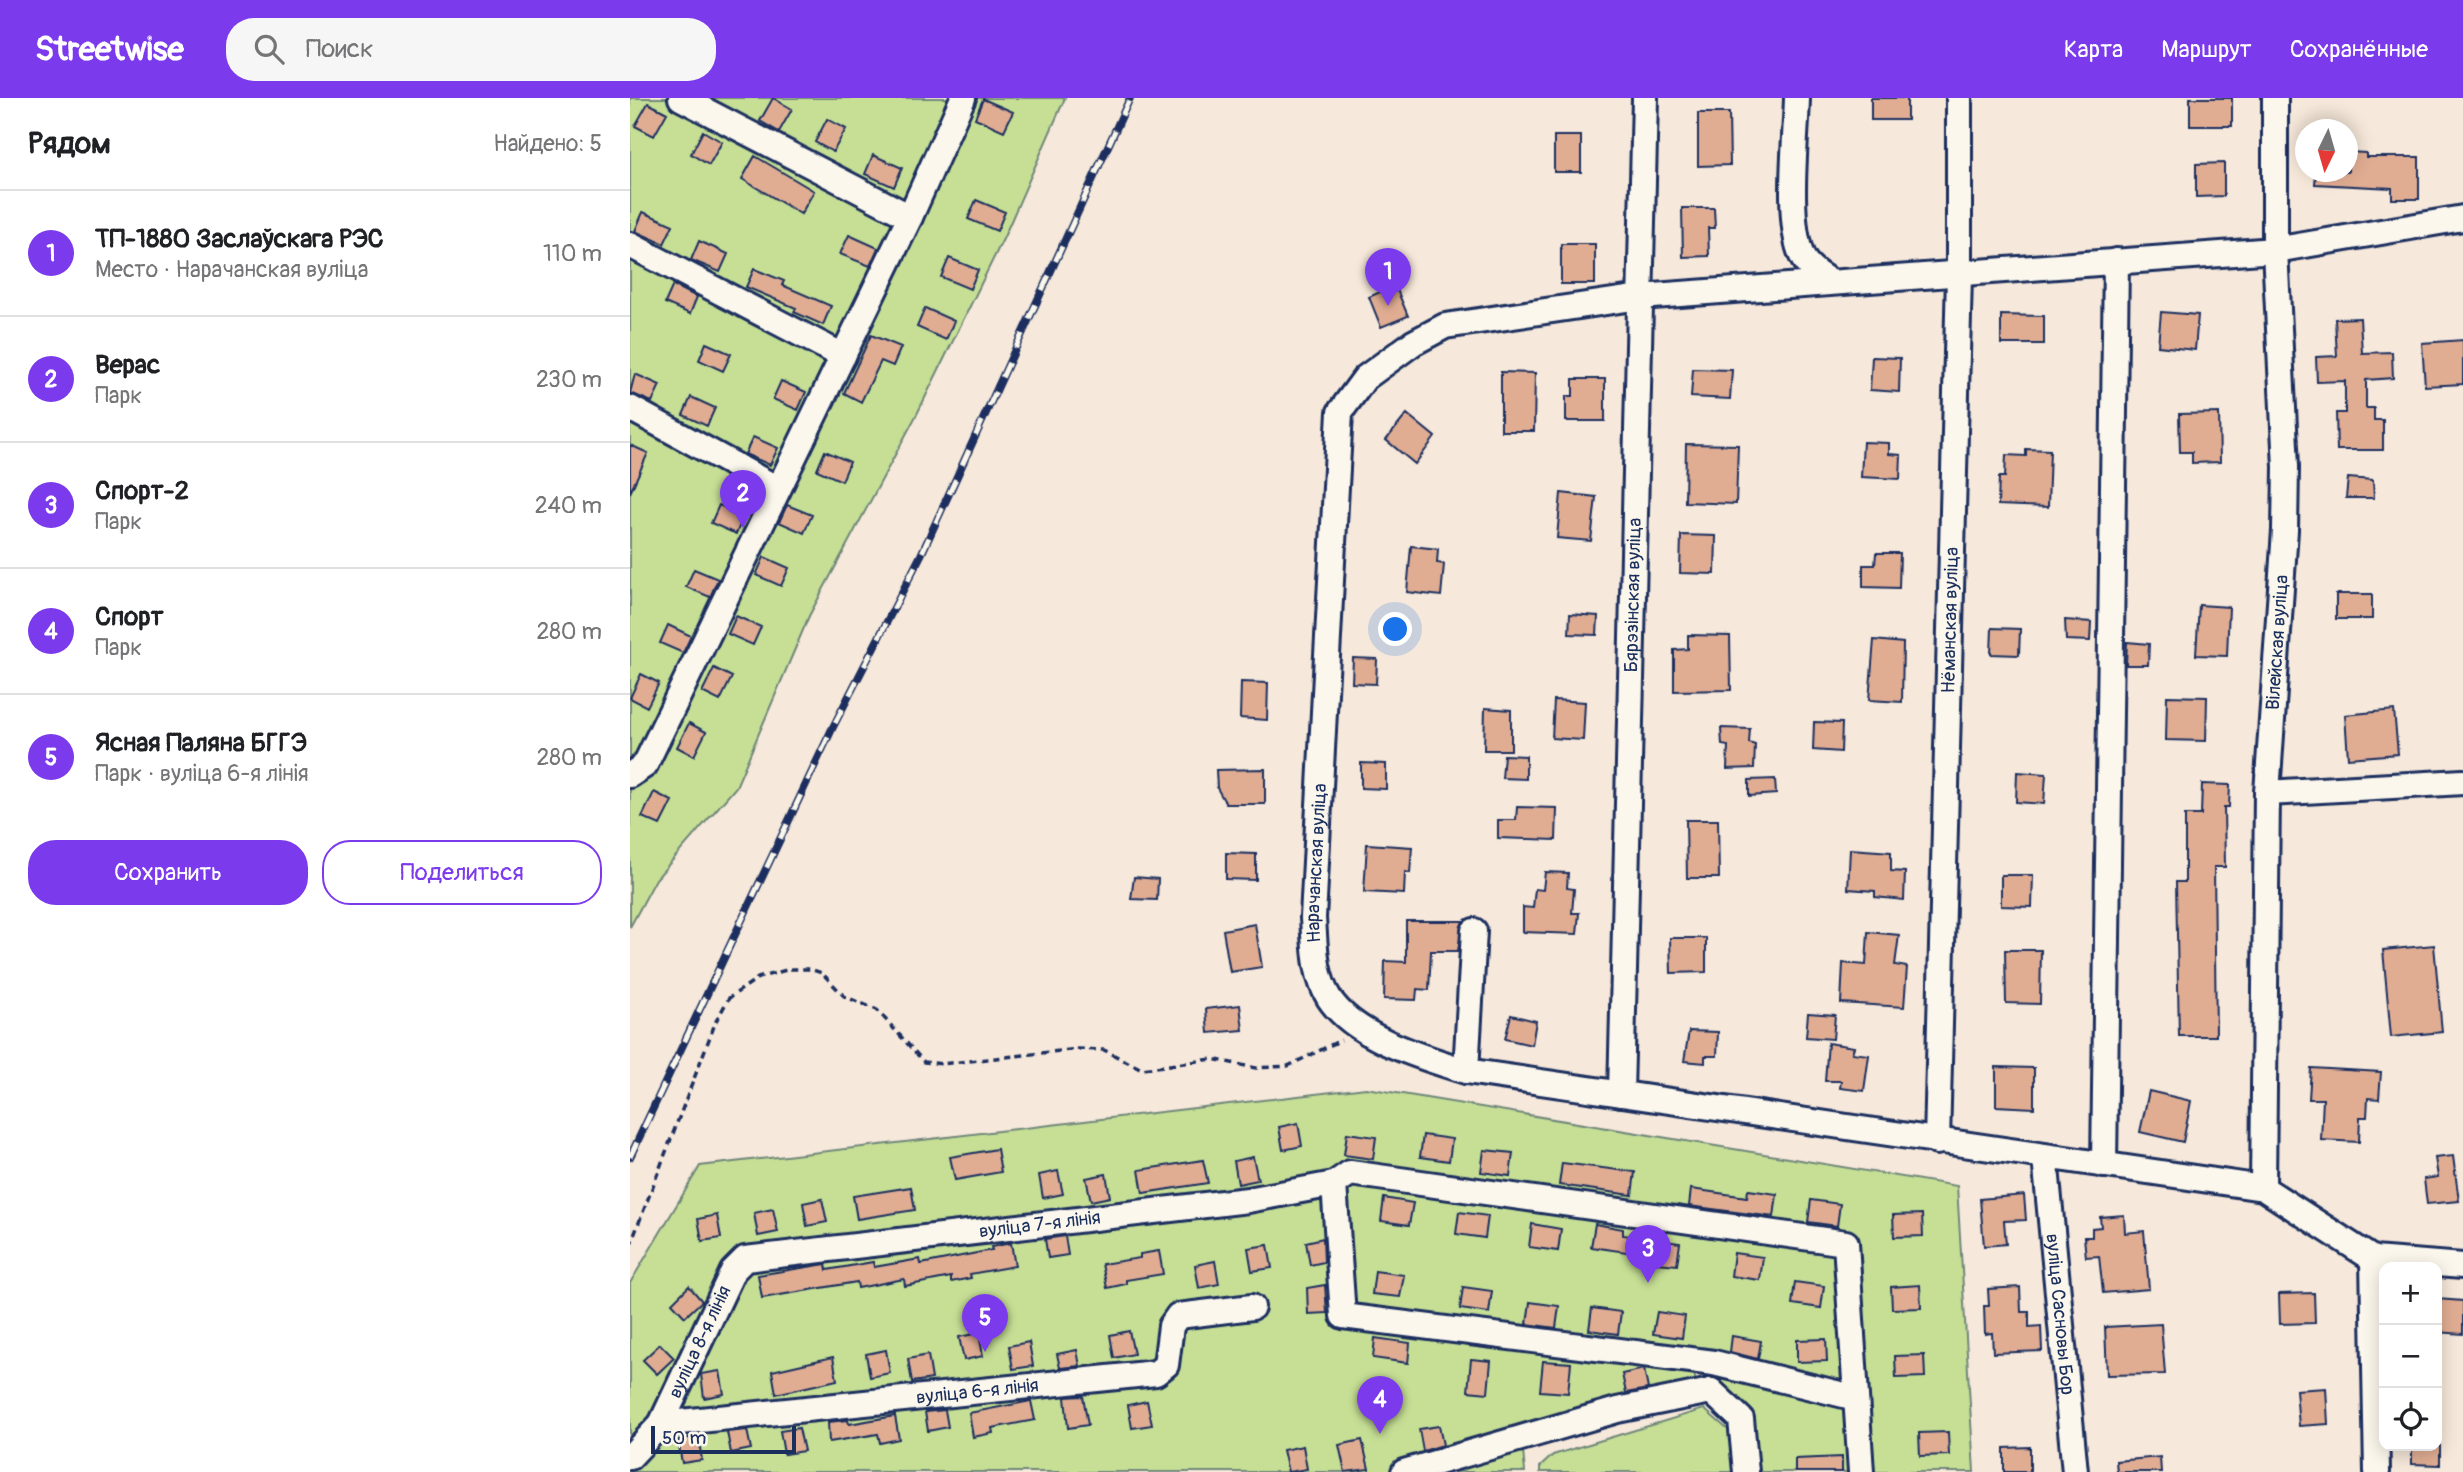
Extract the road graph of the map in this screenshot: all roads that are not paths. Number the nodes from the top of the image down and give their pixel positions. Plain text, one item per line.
1 (681, 98) edge
2 (963, 98) edge
3 (1644, 98) edge
4 (1797, 98) edge
5 (1959, 98) edge
6 (2275, 98) edge
7 (910, 217) junction
8 (2463, 218) edge
9 (630, 245) edge
10 (2275, 250) junction
11 (2116, 261) junction
12 (1959, 275) junction
13 (1830, 282) junction
14 (1640, 297) junction
15 (843, 356) junction
16 (630, 408) edge
17 (778, 489) junction
18 (630, 775) edge
19 (2463, 782) edge
20 (2267, 793) junction
21 (1474, 931) dead end
22 (1466, 1071) junction
23 (1621, 1094) junction
24 (1937, 1142) junction
25 (2045, 1157) junction
26 (2104, 1165) junction
27 (1334, 1184) junction
28 (2263, 1188) junction
29 (745, 1259) joint
30 (2373, 1259) junction
31 (2463, 1266) edge
32 (1252, 1307) dead end
33 (1714, 1363) junction
34 (1711, 1391) junction
35 (1856, 1398) junction
36 (661, 1424) junction
37 (630, 1457) edge
38 (1404, 1472) edge
39 (1746, 1472) edge
40 (1861, 1472) edge
41 (2075, 1472) edge
42 (2377, 1472) edge

1 - 7 street
2 - 7 street
3 - 14 street, Бярэзінская вуліца
4 - 13 street
5 - 12 street, Нёманская вуліца
6 - 10 street, Вілейская вуліца
7 - 15 street
8 - 10 street
9 - 15 street
10 - 11 street
10 - 20 street, Вілейская вуліца
11 - 12 street
11 - 26 street
12 - 13 street
12 - 24 street, Нёманская вуліца
13 - 14 street
14 - 22 street, Нарачанская вуліца
14 - 23 street, Бярэзінская вуліца
15 - 17 street
16 - 17 street
17 - 18 street
19 - 20 street
20 - 28 street, Вілейская вуліца
21 - 22 street
22 - 23 street, Нарачанская вуліца
23 - 24 street, Нарачанская вуліца
24 - 25 street, Нарачанская вуліца
25 - 26 street, Нарачанская вуліца
25 - 41 street, вуліца Сасновы Бор
26 - 28 street, Нарачанская вуліца
27 - 29 street, вуліца 7-я лінія
27 - 33 street
27 - 35 street, вуліца 7-я лінія
28 - 30 street
29 - 36 street, вуліца 8-я лінія
30 - 31 street
30 - 42 street
32 - 36 street, вуліца 6-я лінія
33 - 34 street
33 - 35 street
34 - 38 street
34 - 39 street
35 - 40 street
36 - 37 street, вуліца 8-я лінія

